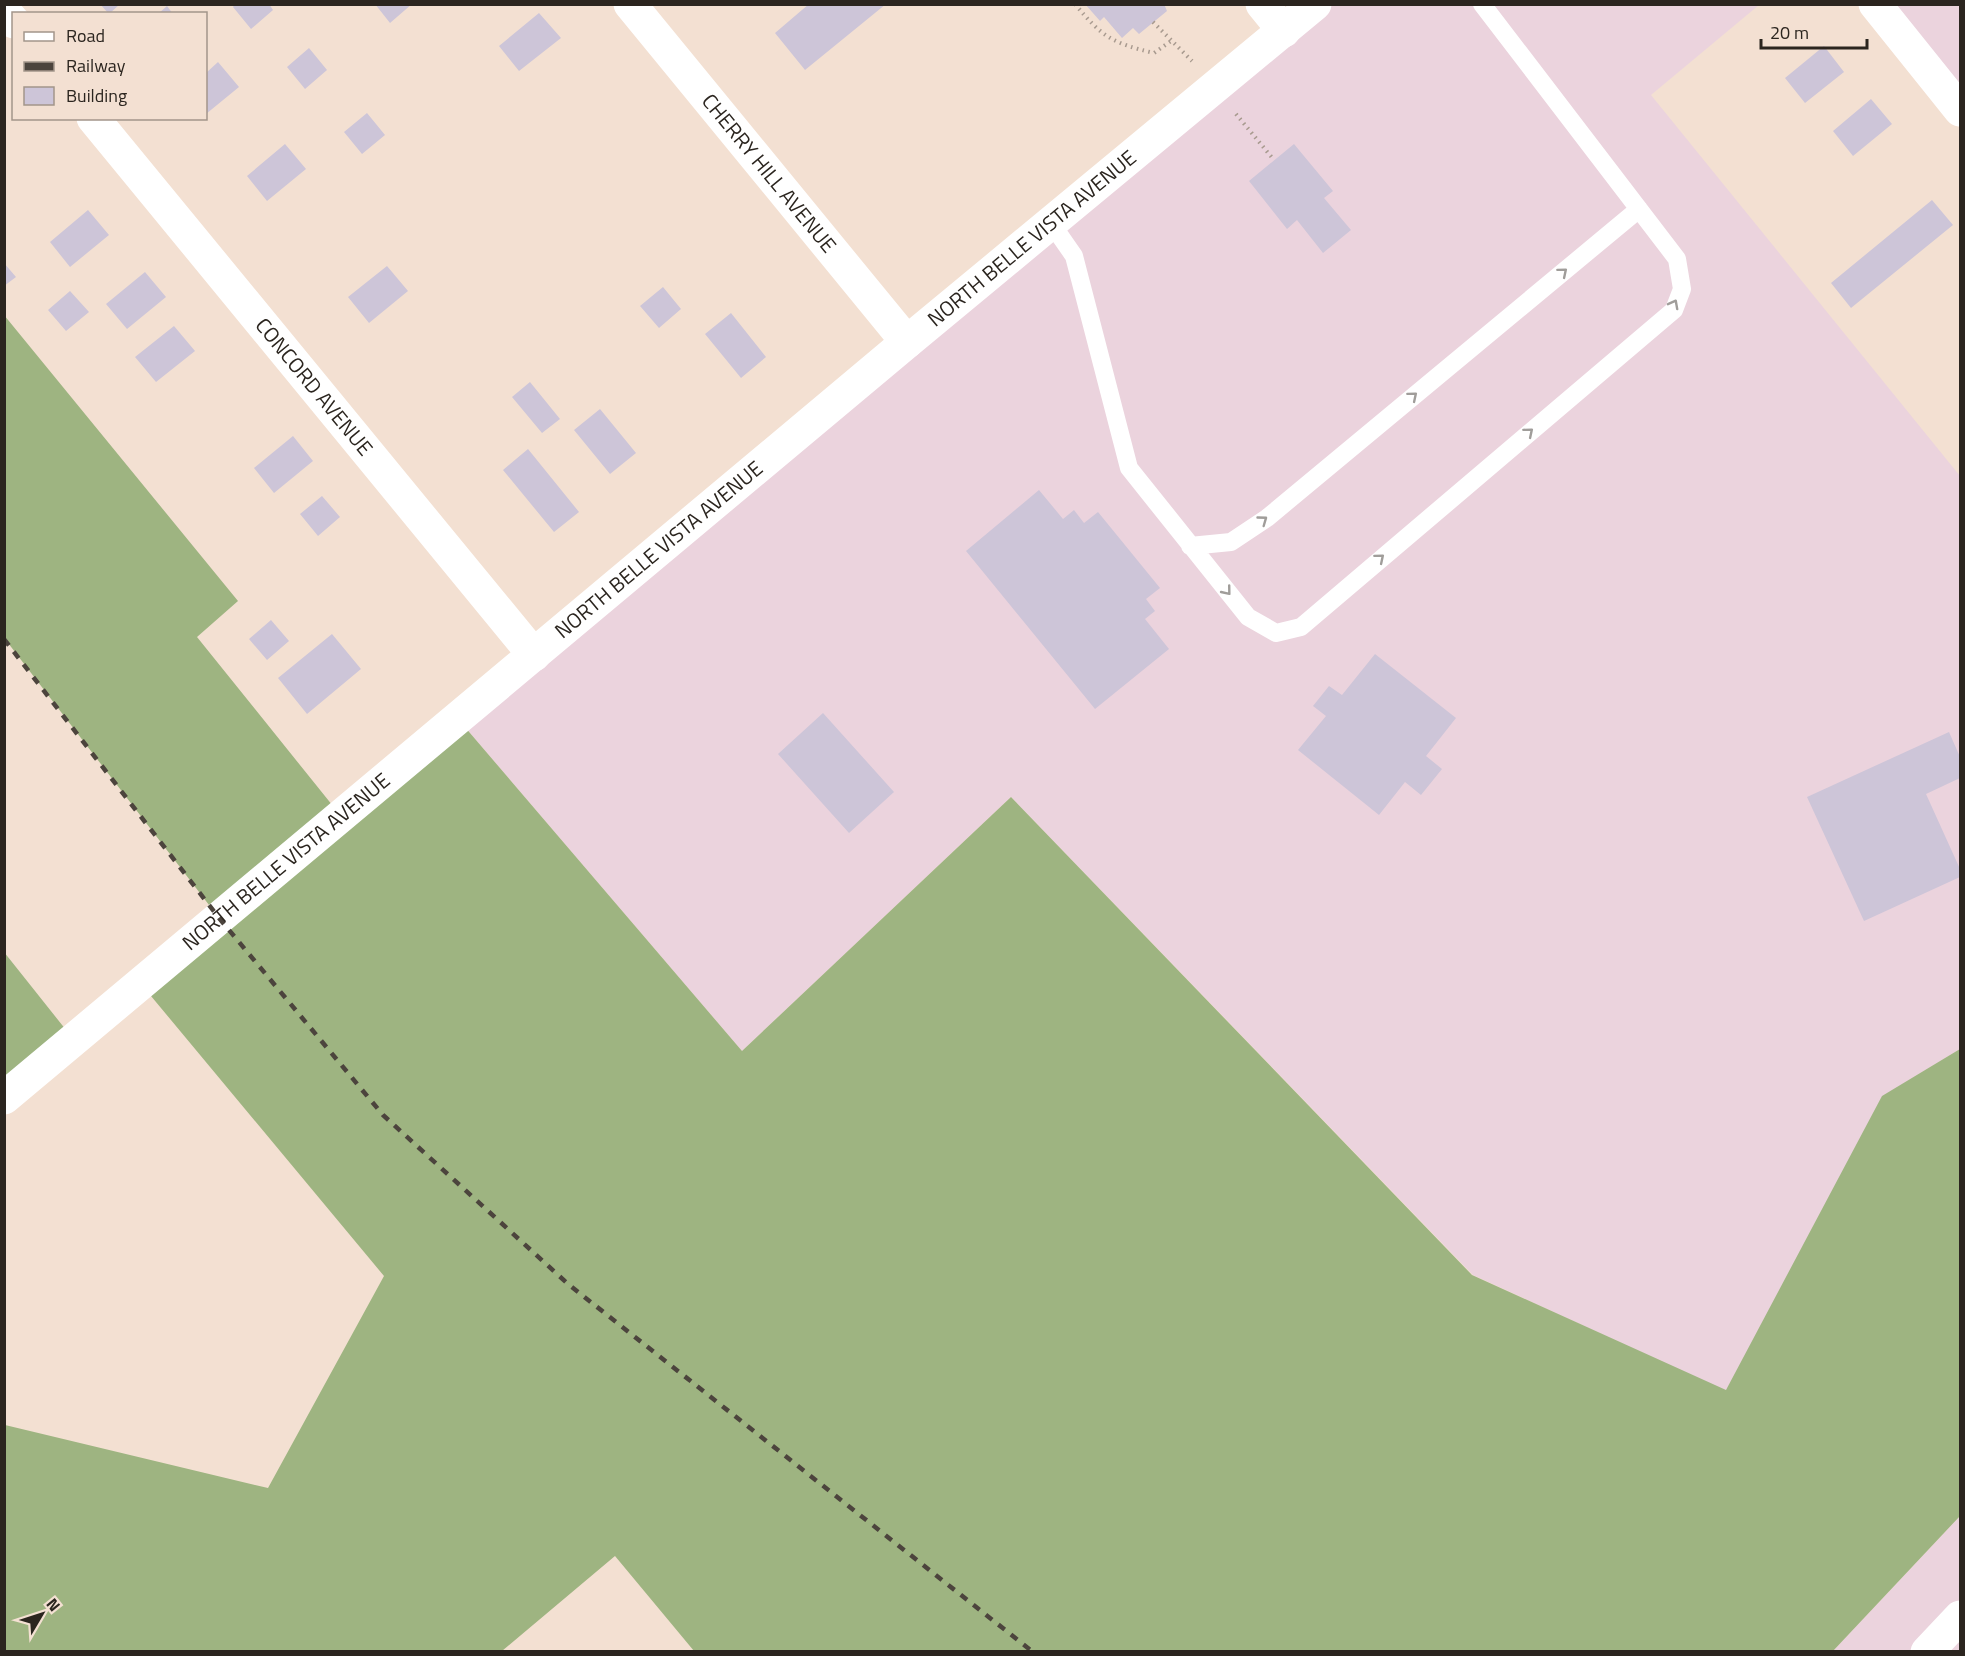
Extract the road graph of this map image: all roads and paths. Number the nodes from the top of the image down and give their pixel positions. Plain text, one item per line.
1 (630, 4) edge
2 (1075, 4) edge
3 (1262, 4) edge
4 (1315, 4) edge
5 (1482, 4) edge
6 (1875, 4) edge
7 (1153, 22) dead end
8 (1284, 31) junction
9 (1171, 41) junction
10 (1199, 68) dead end
11 (1960, 110) edge
12 (1233, 111) dead end
13 (95, 120) edge
14 (1274, 160) dead end
15 (1639, 209) junction
16 (1051, 223) junction
17 (907, 342) junction
18 (1190, 546) junction
19 (534, 655) junction
20 (4, 1098) edge
21 (1960, 1617) edge
22 (1927, 1652) edge

1 - 17 street, CHERRY HILL AVENUE
2 - 9 path
3 - 8 street
4 - 8 street, NORTH BELLE VISTA AVENUE
5 - 15 lane
6 - 11 street
7 - 9 path
8 - 16 street, NORTH BELLE VISTA AVENUE
9 - 10 path
12 - 14 path
13 - 19 street, CONCORD AVENUE
18 -> 15 lane
18 -> 15 lane
16 - 17 street, NORTH BELLE VISTA AVENUE
16 - 18 lane
17 - 19 street, NORTH BELLE VISTA AVENUE
19 - 20 street, NORTH BELLE VISTA AVENUE
21 - 22 street

